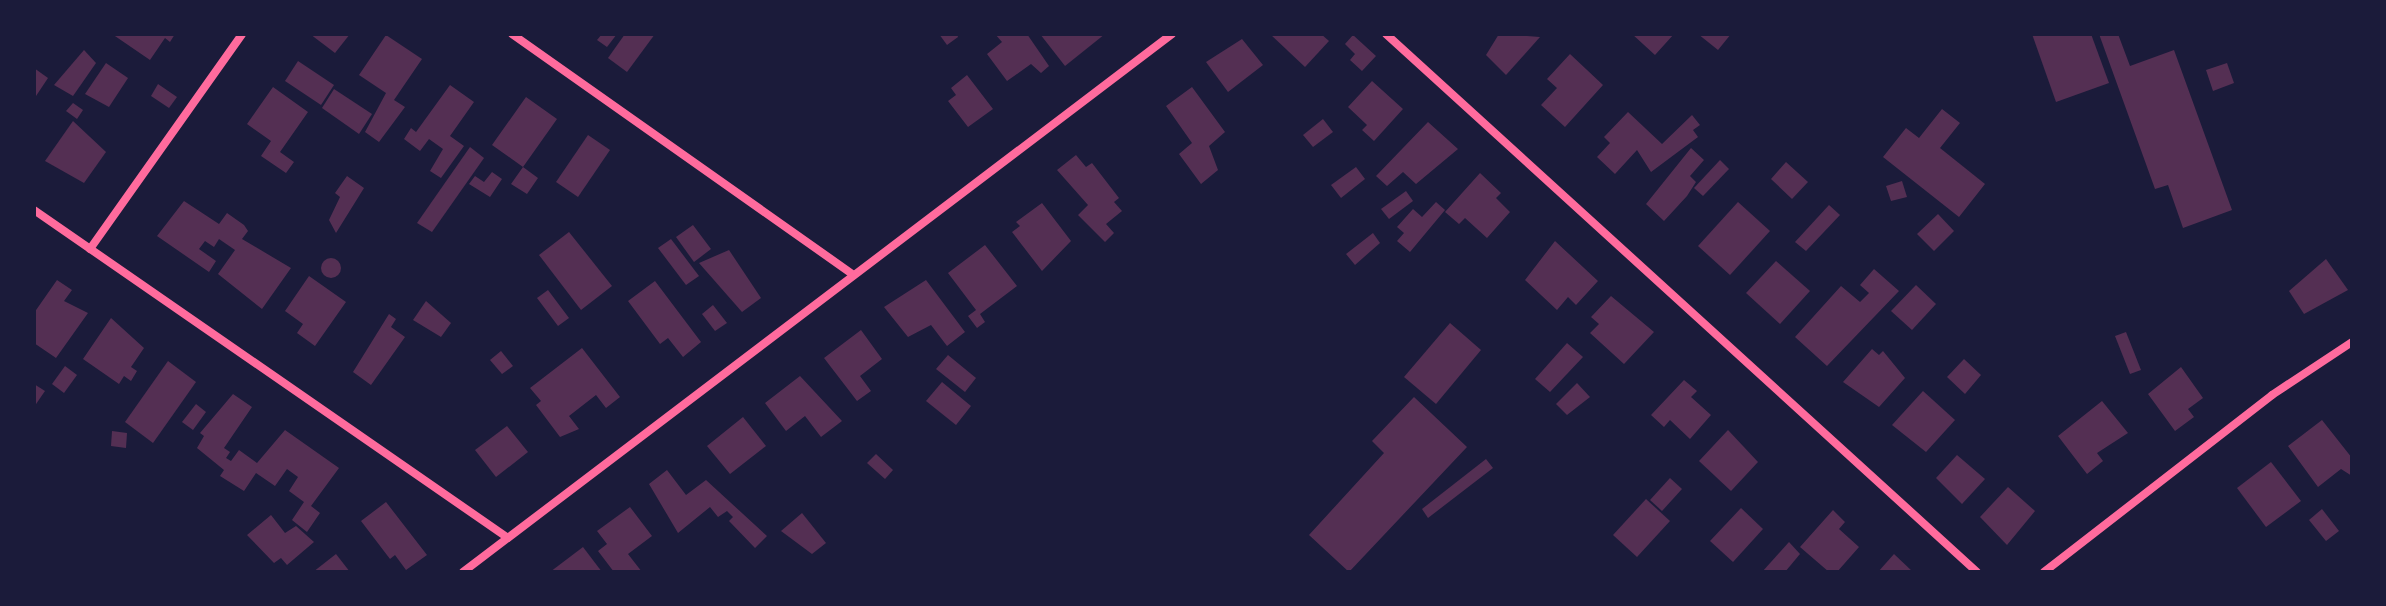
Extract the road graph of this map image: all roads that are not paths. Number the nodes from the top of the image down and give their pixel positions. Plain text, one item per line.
1 (242, 34) edge
2 (512, 34) edge
3 (1172, 34) edge
4 (1386, 34) edge
5 (34, 210) edge
6 (90, 249) junction
7 (854, 275) junction
8 (2352, 342) edge
9 (508, 538) junction
10 (463, 572) edge
11 (1977, 572) edge
12 (2044, 572) edge

1 - 6 street
2 - 7 street
3 - 7 street
4 - 11 street
5 - 6 street
6 - 9 street
7 - 9 street
8 - 12 street
9 - 10 street

